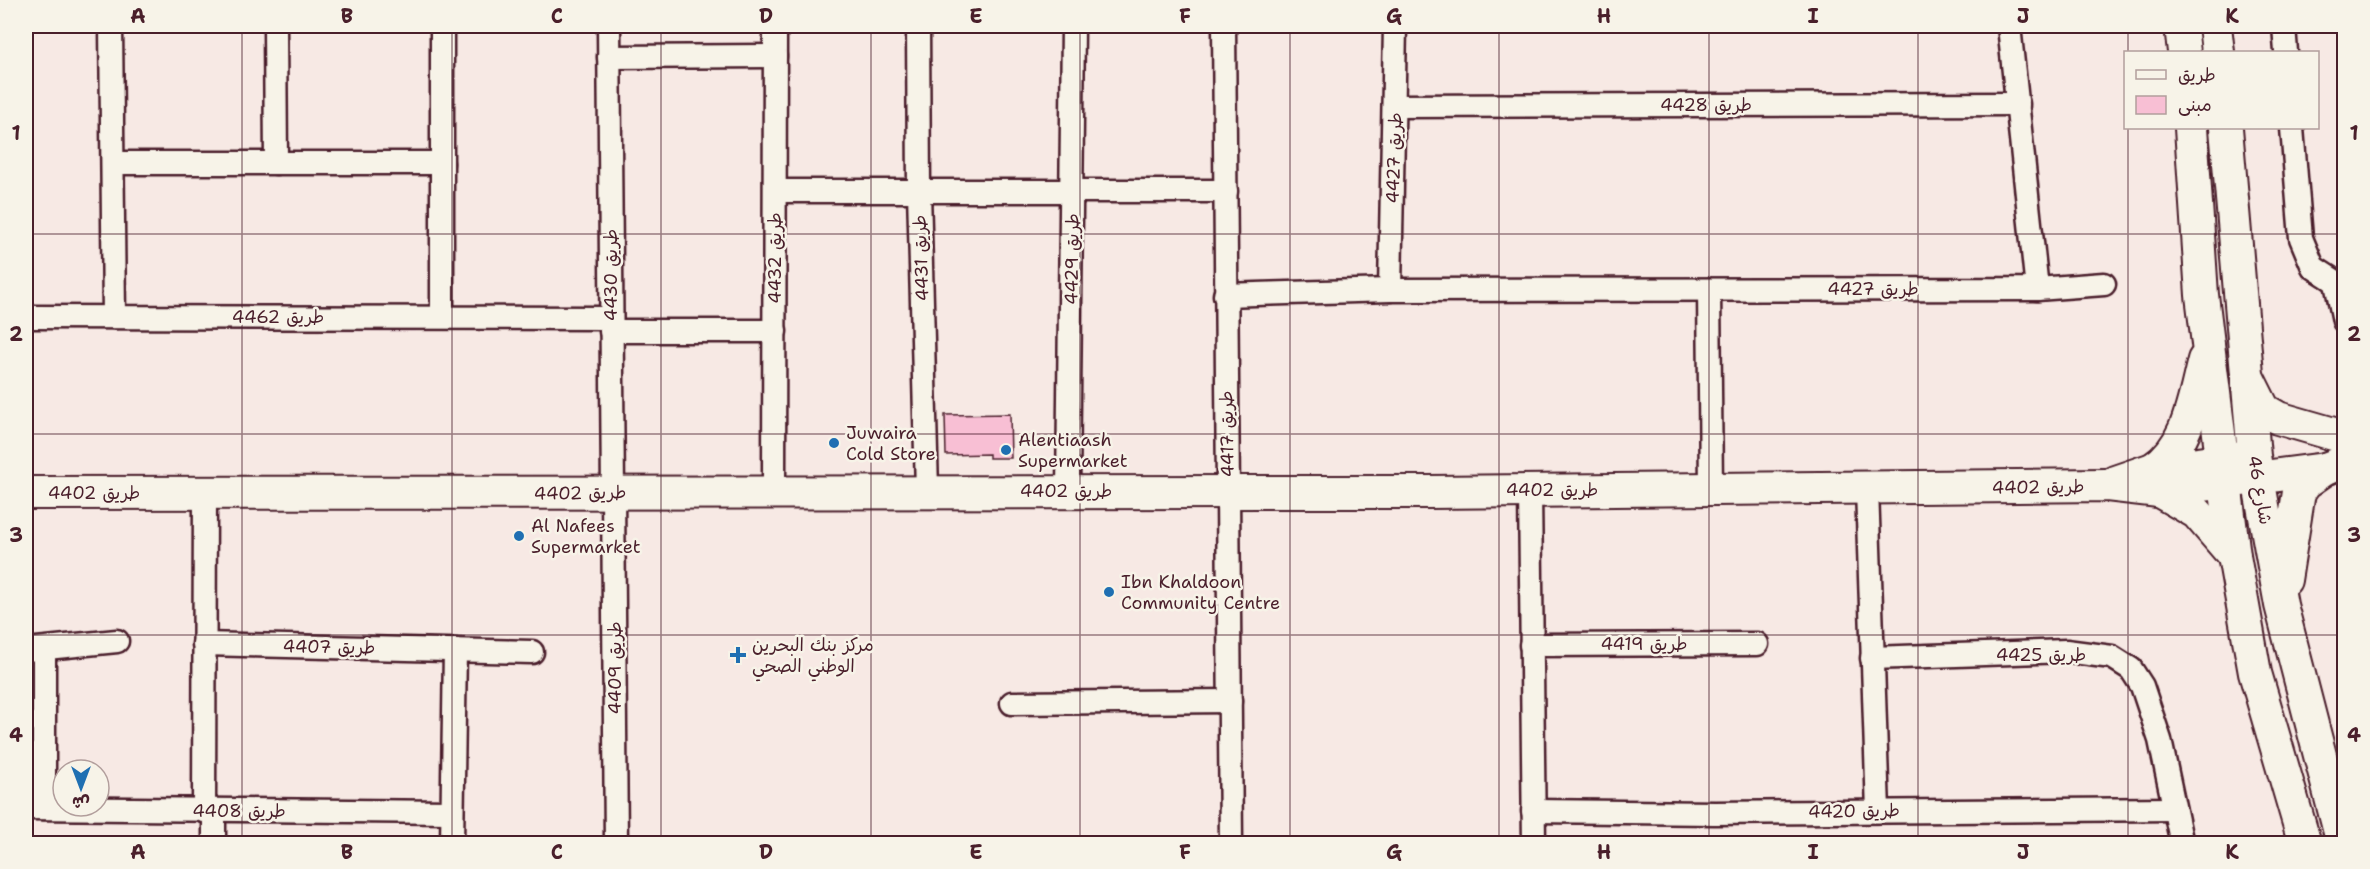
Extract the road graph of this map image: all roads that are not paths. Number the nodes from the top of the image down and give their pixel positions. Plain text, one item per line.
1 (111, 26) edge
2 (275, 26) edge
3 (442, 26) edge
4 (609, 26) edge
5 (775, 26) edge
6 (918, 26) edge
7 (1073, 26) edge
8 (1224, 26) edge
9 (1395, 26) edge
10 (2009, 26) edge
11 (2181, 26) edge
12 (2215, 26) edge
13 (2284, 26) edge
14 (2184, 51) edge
15 (2218, 51) edge
16 (2286, 51) edge
17 (775, 56) junction
18 (609, 57) junction
19 (2018, 104) junction
20 (1395, 106) junction
21 (2191, 129) edge
22 (2226, 129) edge
23 (2292, 129) edge
24 (276, 163) junction
25 (442, 163) junction
26 (113, 164) junction
27 (776, 190) junction
28 (919, 191) junction
29 (1072, 191) junction
30 (1226, 191) junction
31 (2104, 284) dead end
32 (2340, 285) edge
33 (2037, 289) junction
34 (1390, 290) junction
35 (1709, 290) junction
36 (1225, 295) junction
37 (26, 317) edge
38 (114, 317) junction
39 (442, 317) junction
40 (2344, 321) edge
41 (611, 325) junction
42 (775, 331) junction
43 (2209, 342) junction
44 (2245, 367) junction
45 (2344, 437) edge
46 (2338, 460) edge
47 (2256, 467) junction
48 (2224, 471) junction
49 (2156, 480) junction
50 (1710, 489) junction
51 (1867, 489) junction
52 (927, 490) junction
53 (1228, 490) junction
54 (1530, 490) junction
55 (774, 491) junction
56 (1068, 492) junction
57 (26, 493) edge
58 (205, 493) junction
59 (615, 493) junction
60 (2234, 556) junction
61 (2281, 605) junction
62 (117, 642) dead end
63 (204, 644) junction
64 (1757, 644) dead end
65 (1531, 645) junction
66 (35, 650) edge
67 (455, 650) junction
68 (531, 652) dead end
69 (1872, 658) junction
70 (1230, 702) junction
71 (1012, 703) dead end
72 (35, 808) edge
73 (2174, 809) junction
74 (209, 811) junction
75 (1533, 811) junction
76 (1878, 811) junction
77 (452, 812) junction
78 (214, 843) edge
79 (452, 843) edge
80 (616, 843) edge
81 (1231, 843) edge
82 (1534, 843) edge
83 (2182, 843) edge
84 (2305, 843) edge
85 (2343, 843) edge

1 - 26 street
2 - 24 street
3 - 25 street
4 - 18 street, طريق 4430
5 - 17 street, طريق 4432
6 - 28 street, طريق 4431
7 - 29 street, طريق 4429
8 - 30 street, طريق 4417
9 - 20 street, طريق 4427
10 - 19 street
11 - 14 street
12 - 15 street
13 - 16 street
17 - 18 street
17 - 27 street, طريق 4432
18 - 41 street, طريق 4430
19 - 20 street, طريق 4428
19 - 33 street
20 - 34 street, طريق 4427
21 - 43 street, شارع 46
22 - 44 street, شارع 46
23 - 32 street
24 - 25 street
24 - 26 street
25 - 39 street
26 - 38 street
27 - 28 street
27 - 42 street, طريق 4432
28 - 29 street
28 - 52 street, طريق 4431
29 - 30 street
29 - 56 street, طريق 4429
30 - 36 street, طريق 4417
31 - 33 street, طريق 4427
32 - 40 street
33 - 35 street, طريق 4427
34 - 35 street, طريق 4427
34 - 36 street, طريق 4427
35 - 50 street
36 - 53 street, طريق 4417
37 - 38 street, طريق 4462
38 - 39 street, طريق 4462
39 - 41 street, طريق 4462
41 - 42 street, طريق 4462
41 - 59 street, طريق 4430
42 - 55 street, طريق 4432
43 - 48 street, شارع 46
43 - 49 street
44 - 45 street
44 - 47 street, شارع 46
46 - 47 street, طريق 4402
46 - 61 street
47 - 48 street, طريق 4402
47 - 61 street, شارع 46
48 - 49 street, طريق 4402
48 - 60 street, شارع 46
49 - 51 street, طريق 4402
49 - 60 street
50 - 51 street, طريق 4402
50 - 54 street, طريق 4402
51 - 69 street
52 - 55 street, طريق 4402
52 - 56 street, طريق 4402
53 - 54 street, طريق 4402
53 - 56 street, طريق 4402
53 - 70 street, طريق 4417
54 - 65 street
55 - 59 street, طريق 4402
57 - 58 street, طريق 4402
58 - 59 street, طريق 4402
58 - 63 street
59 - 80 street, طريق 4409
60 - 84 street, شارع 46
61 - 85 street, شارع 46
62 - 66 street
63 - 67 street, طريق 4407
63 - 74 street
64 - 65 street, طريق 4419
65 - 75 street
66 - 72 street
67 - 68 street, طريق 4407
67 - 77 street
69 - 73 street, طريق 4425
69 - 76 street
70 - 71 street
70 - 81 street, طريق 4417
72 - 74 street, طريق 4408
73 - 76 street, طريق 4420
73 - 83 street, طريق 4425
74 - 77 street, طريق 4408
74 - 78 street
75 - 76 street, طريق 4420
75 - 82 street
77 - 79 street

